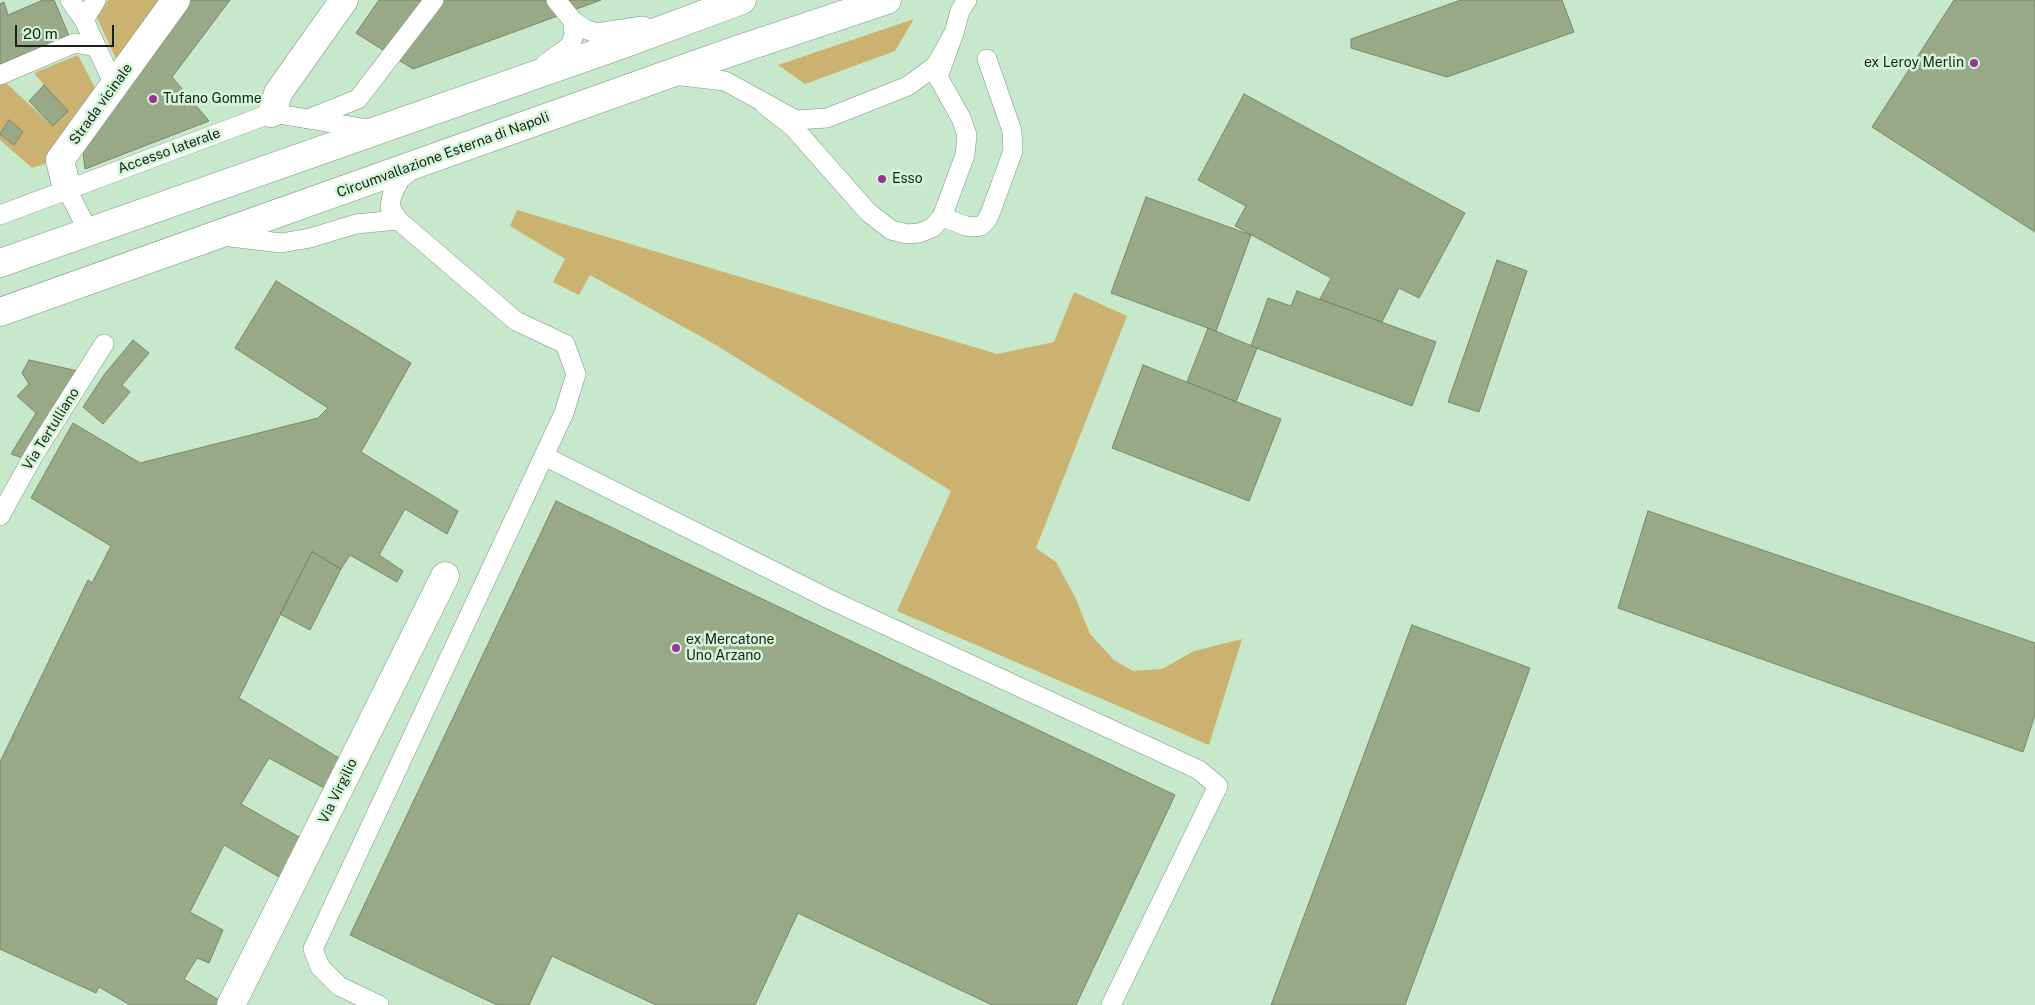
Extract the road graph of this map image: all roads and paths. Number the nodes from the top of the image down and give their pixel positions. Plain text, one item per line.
1 (70, 0) edge
2 (96, 0) edge
3 (176, 0) edge
4 (344, 0) edge
5 (434, 0) edge
6 (444, 0) edge
7 (556, 0) edge
8 (742, 0) edge
9 (850, 0) edge
10 (887, 0) edge
11 (967, 0) edge
12 (717, 9) junction
13 (423, 17) junction
14 (84, 20) junction
15 (574, 21) junction
16 (954, 34) junction
17 (96, 47) junction
18 (731, 52) junction
19 (987, 59) dead end
20 (0, 75) edge
21 (667, 75) junction
22 (526, 78) junction
23 (114, 85) junction
24 (766, 105) junction
25 (272, 112) junction
26 (308, 119) junction
27 (374, 130) junction
28 (420, 163) junction
29 (67, 189) junction
30 (0, 215) edge
31 (942, 217) junction
32 (398, 220) junction
33 (88, 232) junction
34 (217, 235) junction
35 (0, 263) edge
36 (0, 312) edge
37 (104, 344) dead end
38 (544, 456) junction
39 (0, 516) edge
40 (445, 576) dead end
41 (232, 1005) edge
42 (379, 1005) edge
43 (1110, 1005) edge

1 - 14 lane
2 - 14 lane
3 - 23 main road, Strada vicinale
4 - 25 main road
5 - 13 lane
6 - 13 lane
7 - 15 lane
8 - 12 main road
9 - 18 main road
10 - 18 main road, Circumvallazione Esterna di Napoli
11 - 16 lane
12 - 15 lane
12 - 22 main road
13 - 26 lane
14 - 17 lane
15 - 22 lane
16 - 24 lane
16 - 31 lane
17 - 20 lane
17 - 23 lane
18 - 21 main road, Circumvallazione Esterna di Napoli
19 - 31 lane
21 - 24 lane
21 - 28 main road, Circumvallazione Esterna di Napoli
22 - 27 main road
23 - 29 main road, Strada vicinale
24 - 31 lane
25 - 26 lane
25 - 29 lane, Accesso laterale
26 - 27 lane
27 - 33 main road
28 - 32 lane
28 - 34 main road, Circumvallazione Esterna di Napoli
29 - 30 lane, Accesso laterale
29 - 33 lane
32 - 34 lane
32 - 38 lane
33 - 35 main road
34 - 36 main road, Circumvallazione Esterna di Napoli
37 - 39 lane, Via Tertulliano
38 - 42 lane
38 - 43 lane
40 - 41 main road, Via Virgilio

